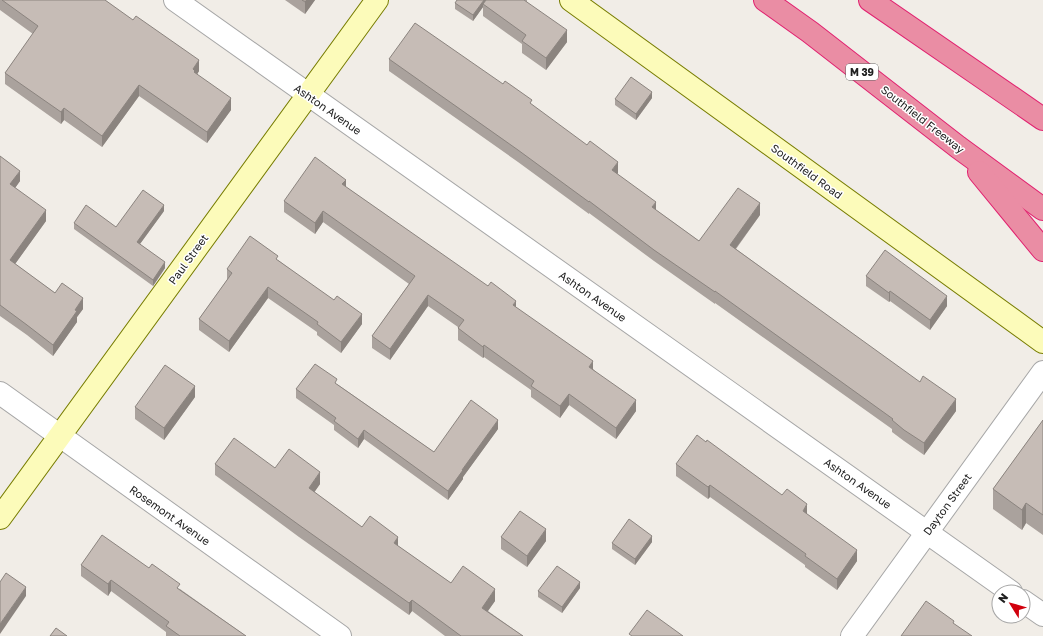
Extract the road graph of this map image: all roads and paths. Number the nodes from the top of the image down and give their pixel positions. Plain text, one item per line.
1 (175, 0) edge
2 (377, 0) edge
3 (571, 0) edge
4 (765, 0) edge
5 (870, 0) edge
6 (308, 94) junction
7 (1043, 119) edge
8 (958, 147) junction
9 (1043, 210) edge
10 (1043, 250) edge
11 (1043, 342) edge
12 (1043, 372) edge
13 (0, 393) edge
14 (60, 436) junction
15 (0, 518) edge
16 (927, 532) junction
17 (1000, 584) edge
18 (1031, 607) edge
19 (1043, 615) edge
20 (340, 636) edge
21 (852, 636) edge

1 - 6 street, Ashton Avenue
2 - 6 street, Paul Street
3 - 11 street, Southfield Road
4 - 8 highway, Southfield Freeway / M 39
5 - 7 highway
6 - 14 street, Paul Street
6 - 16 street, Ashton Avenue
8 - 9 highway, Southfield Freeway / M 39
8 - 10 highway
12 - 16 street, Dayton Street
13 - 14 street, Rosemont Avenue
14 - 15 street, Paul Street
14 - 20 street, Rosemont Avenue
16 - 17 street, Ashton Avenue
16 - 21 street, Dayton Street
18 - 19 street

